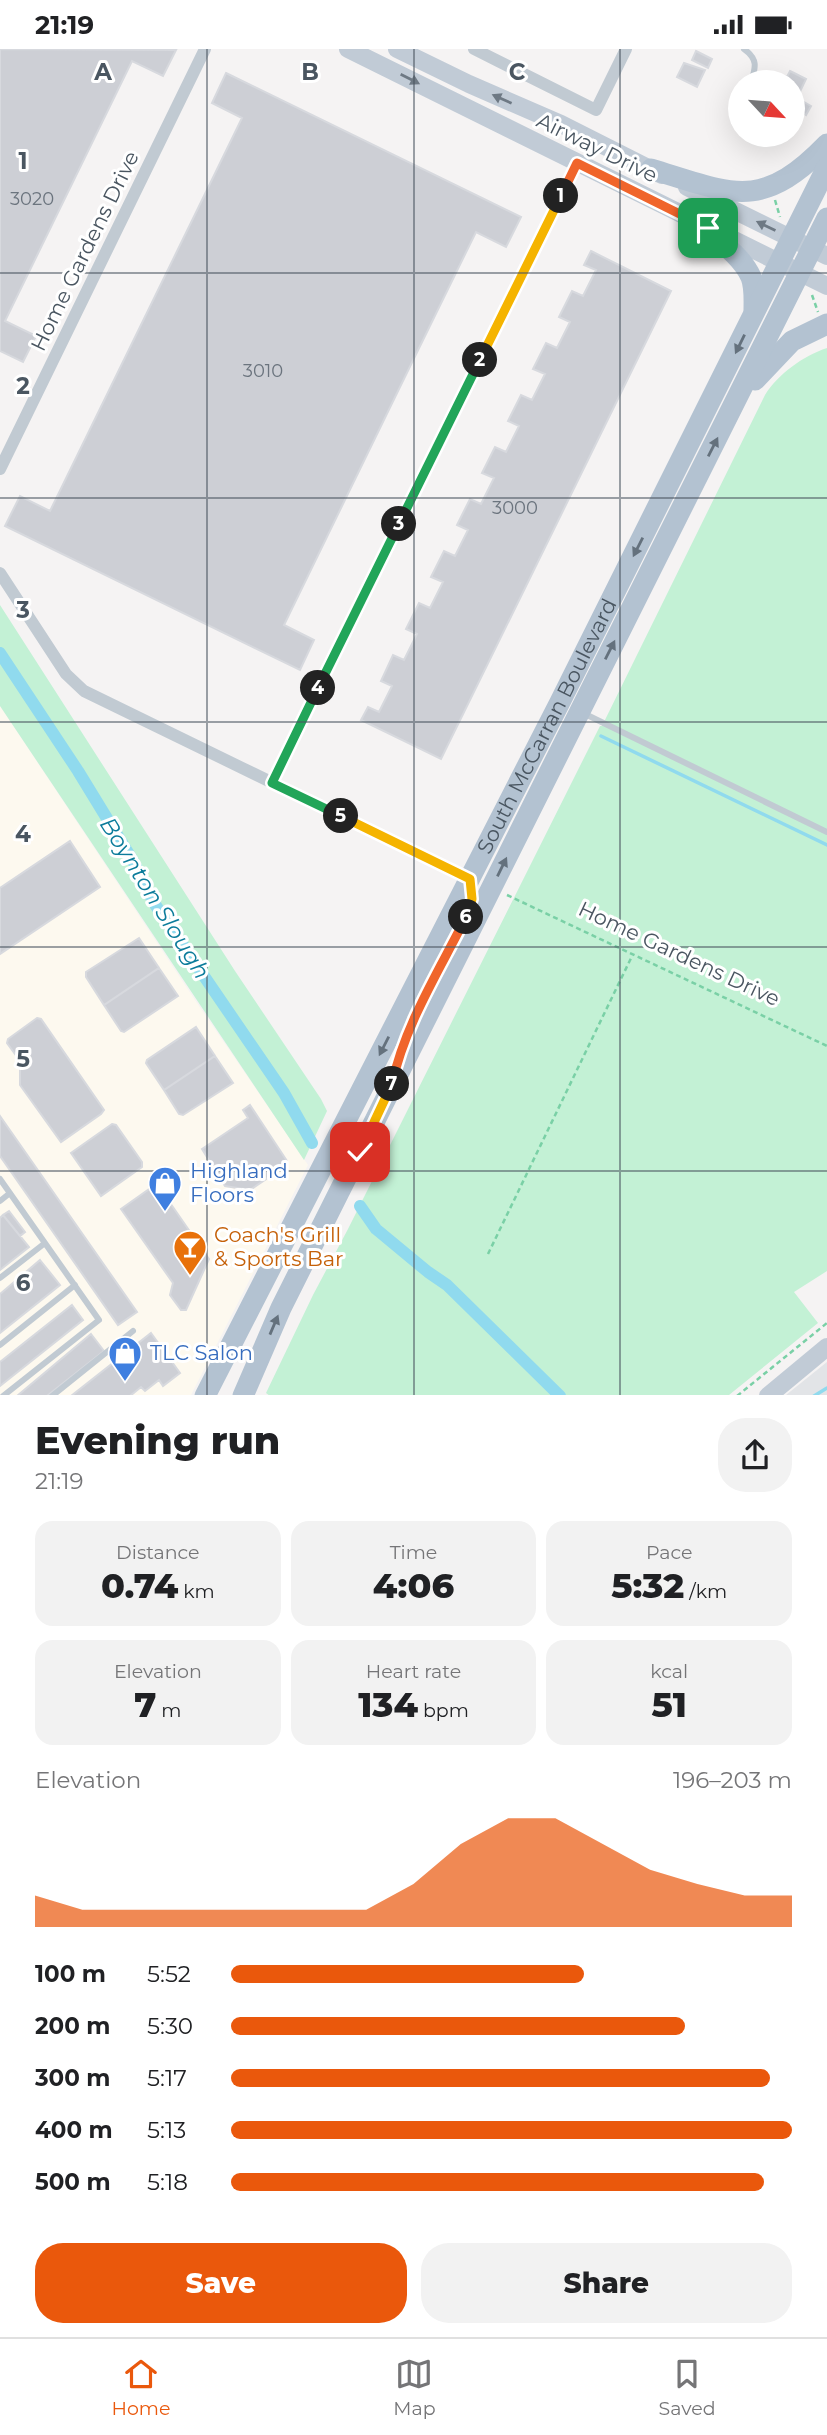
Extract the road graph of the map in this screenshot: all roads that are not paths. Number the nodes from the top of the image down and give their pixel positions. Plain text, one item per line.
1 (205, 49) edge
2 (348, 49) edge
3 (397, 49) edge
4 (474, 49) edge
5 (626, 49) edge
6 (744, 49) edge
7 (756, 70) edge
8 (827, 144) edge
9 (577, 163) junction
10 (827, 167) edge
11 (651, 169) junction
12 (827, 218) edge
13 (695, 221) junction
14 (792, 239) junction
15 (819, 253) edge
16 (780, 263) junction
17 (800, 272) junction
18 (819, 291) edge
19 (753, 316) junction
20 (824, 322) edge
21 (732, 409) junction
22 (0, 469) edge
23 (0, 573) edge
24 (565, 704) junction
25 (272, 783) junction
26 (827, 832) edge
27 (470, 879) junction
28 (391, 1090) junction
29 (0, 1179) edge
30 (10, 1193) junction
31 (0, 1201) edge
32 (45, 1243) junction
33 (0, 1278) edge
34 (75, 1285) junction
35 (133, 1331) dead end
36 (0, 1345) edge
37 (827, 1347) edge
38 (3, 1395) edge
39 (52, 1395) edge
40 (205, 1395) edge
41 (245, 1395) edge
42 (768, 1395) edge

1 - 22 street, Home Gardens Drive
2 -> 9 main road, Airway Drive
11 -> 3 main road, Airway Drive
4 - 5 street
6 - 7 lane
8 - 11 main road
9 - 13 main road, Airway Drive
9 - 25 lane
10 - 14 main road, South McCarran Boulevard
14 -> 11 main road, Airway Drive
12 - 15 main road, South McCarran Boulevard
13 - 16 main road, Airway Drive
13 - 19 main road
14 - 15 main road, Airway Drive
14 - 16 main road, South McCarran Boulevard
15 - 17 main road, South McCarran Boulevard
16 - 17 main road, Airway Drive
16 - 19 main road, South McCarran Boulevard
17 - 18 main road, Airway Drive
17 - 21 main road, South McCarran Boulevard
19 -> 24 main road, South McCarran Boulevard
20 - 21 main road
24 -> 21 main road, South McCarran Boulevard
23 - 25 street
24 - 26 lane
24 - 27 main road, South McCarran Boulevard
28 -> 24 main road, South McCarran Boulevard
25 - 27 street
27 - 28 main road
27 -> 40 main road, South McCarran Boulevard
41 -> 28 main road, South McCarran Boulevard
29 - 30 lane
30 - 31 lane
30 - 32 lane
32 - 33 lane
32 - 34 lane
34 - 36 lane
34 - 38 lane
35 - 39 lane
37 - 42 main road

